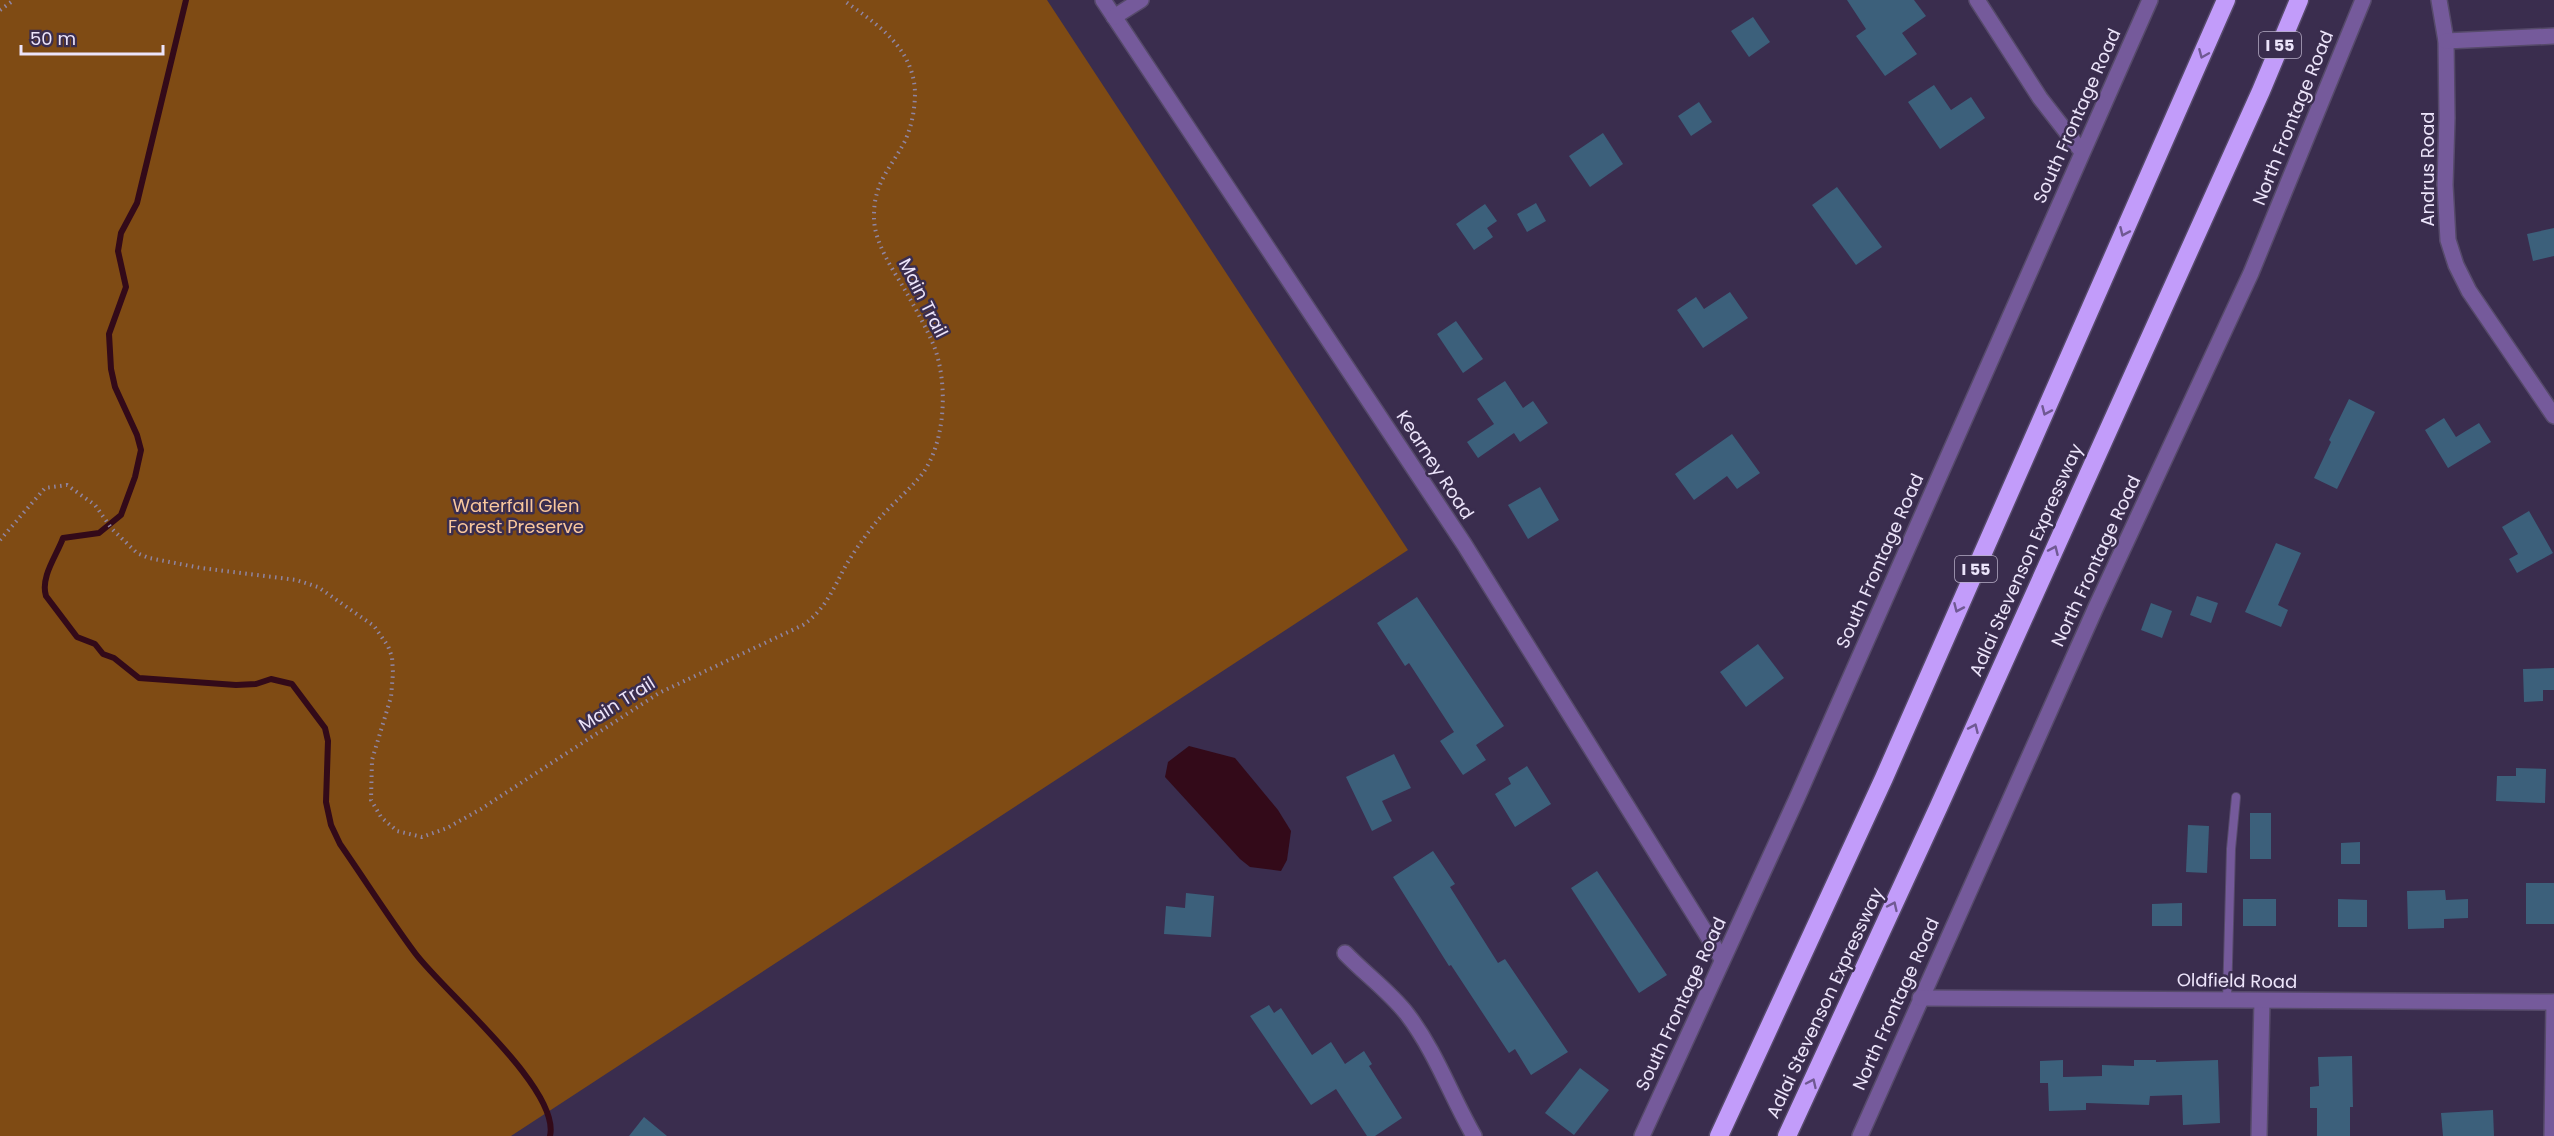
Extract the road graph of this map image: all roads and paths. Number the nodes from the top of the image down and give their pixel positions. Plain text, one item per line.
1 (14, 0) edge
2 (843, 0) edge
3 (1103, 0) edge
4 (1141, 0) edge
5 (1977, 0) edge
6 (2150, 0) edge
7 (2226, 0) edge
8 (2299, 0) edge
9 (2363, 0) edge
10 (2439, 0) edge
11 (0, 9) edge
12 (1114, 17) junction
13 (2554, 36) edge
14 (2446, 41) junction
15 (2082, 152) junction
16 (2554, 416) edge
17 (0, 540) edge
18 (2236, 797) dead end
19 (1345, 953) dead end
20 (1722, 959) junction
21 (1920, 998) junction
22 (2227, 1000) junction
23 (2262, 1001) junction
24 (2554, 1002) edge
25 (1474, 1136) edge
26 (1642, 1136) edge
27 (1719, 1136) edge
28 (1787, 1136) edge
29 (1860, 1136) edge
30 (2259, 1136) edge
31 (2552, 1136) edge

1 - 11 path
2 - 17 path, Main Trail
3 - 12 street, Kearney Road
4 - 12 street
5 - 15 street
6 - 15 street, South Frontage Road
7 -> 27 highway, I 55
28 -> 8 highway, Adlai Stevenson Expressway / I 55
9 - 21 street, North Frontage Road
10 - 14 street, Andrus Road
12 - 20 street, Kearney Road
13 - 14 street
14 - 16 street, Andrus Road
15 - 20 street, South Frontage Road
18 - 22 lane
19 - 25 street
20 - 26 street, South Frontage Road
21 - 22 street, Oldfield Road
21 - 29 street, North Frontage Road
22 - 23 street, Oldfield Road
23 - 24 street, Oldfield Road
23 - 30 street
24 - 31 street

